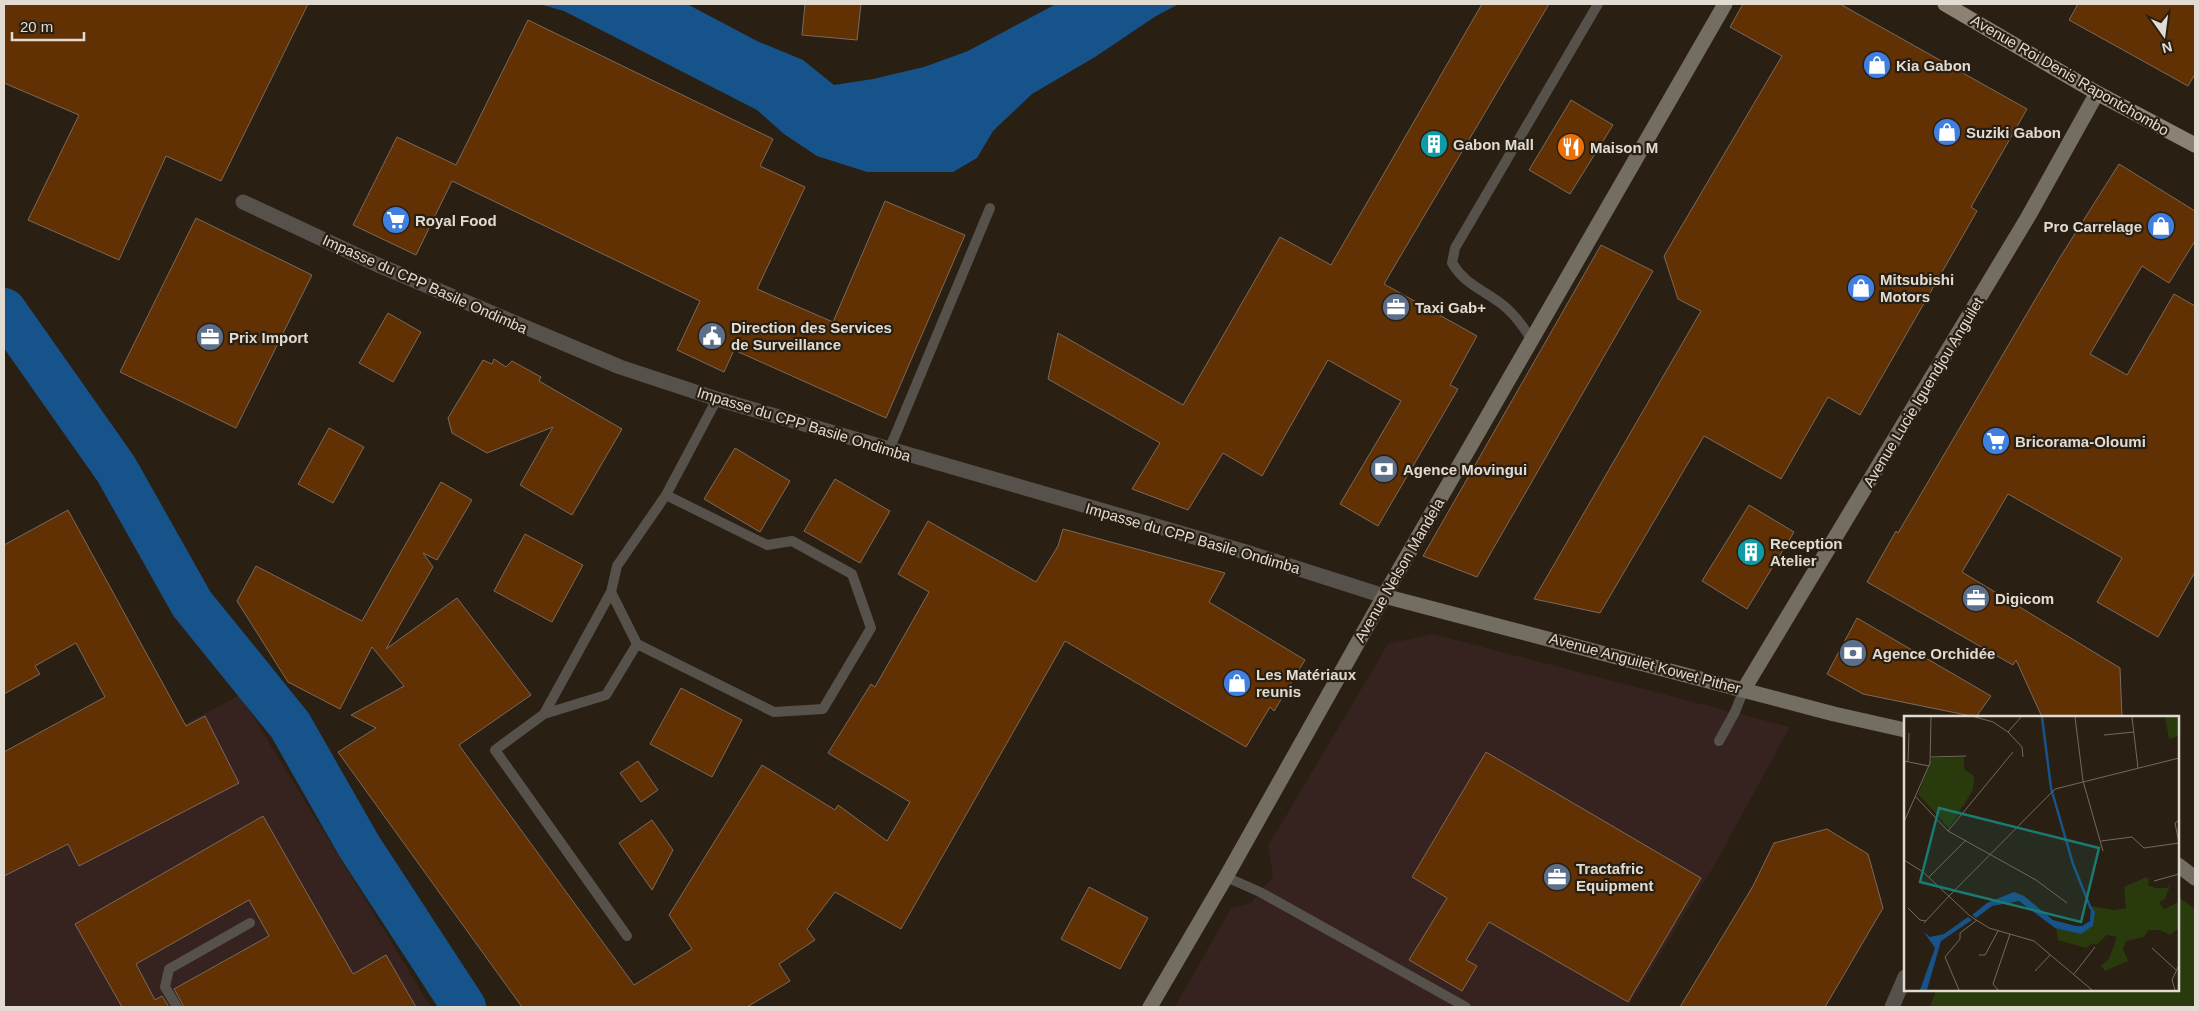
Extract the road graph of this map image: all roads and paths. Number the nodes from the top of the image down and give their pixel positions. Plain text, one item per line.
1 (1598, 4) edge
2 (1725, 4) edge
3 (1945, 4) edge
4 (2097, 93) junction
5 (2195, 146) edge
6 (243, 202) dead end
7 (990, 208) dead end
8 (1532, 340) junction
9 (717, 399) junction
10 (889, 450) junction
11 (666, 495) junction
12 (612, 592) junction
13 (1384, 596) junction
14 (637, 644) junction
15 (1744, 689) junction
16 (544, 714) junction
17 (1904, 730) edge
18 (1719, 741) dead end
19 (2179, 866) edge
20 (1226, 877) junction
21 (2195, 878) edge
22 (250, 923) dead end
23 (627, 936) dead end
24 (1904, 978) edge
25 (177, 1007) edge
26 (1150, 1007) edge
27 (1466, 1007) edge
28 (1892, 1007) edge

1 - 8 lane
2 - 8 street, Avenue Nelson Mandela
3 - 4 main road, Avenue Roi Denis Rapontchombo
4 - 5 main road, Avenue Roi Denis Rapontchombo
4 - 15 street, Avenue Lucie Iguendjou Anguilet
6 - 9 street, Impasse du CPP Basile Ondimba
7 - 10 lane
8 - 13 street, Avenue Nelson Mandela
9 - 10 street, Impasse du CPP Basile Ondimba
9 - 11 lane
10 - 13 street, Impasse du CPP Basile Ondimba
11 - 12 lane
11 - 14 lane
12 - 14 lane
12 - 16 lane
13 - 15 street, Avenue Anguilet Kowet Pither
13 - 20 street, Avenue Nelson Mandela
14 - 16 lane
15 - 17 street, Avenue Anguilet Kowet Pither
15 - 18 lane
16 - 23 lane
19 - 21 street
20 - 26 street, Avenue Nelson Mandela
20 - 27 lane
22 - 25 lane
24 - 28 street

